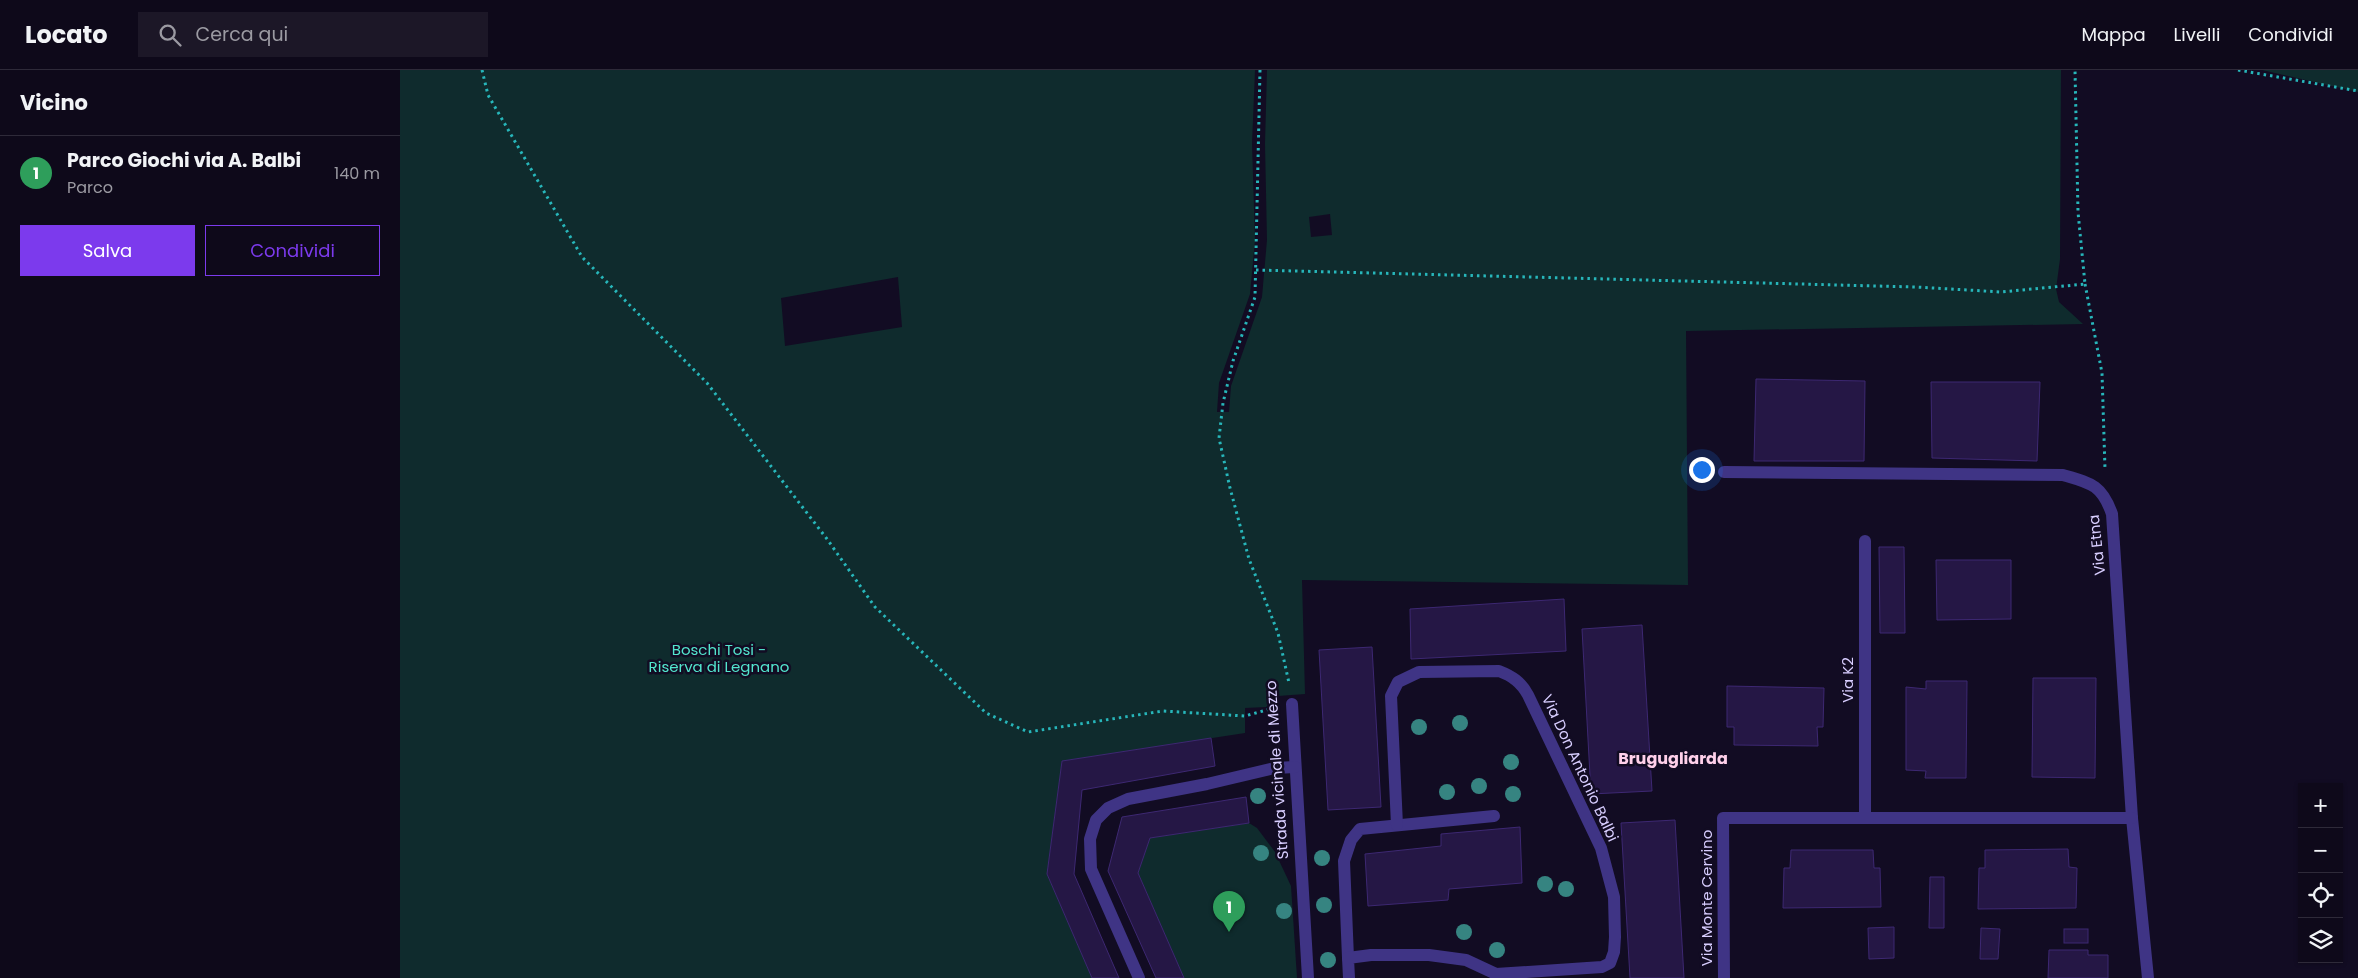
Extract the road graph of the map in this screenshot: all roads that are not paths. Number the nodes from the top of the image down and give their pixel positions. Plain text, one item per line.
1 (1724, 472) dead end
2 (1865, 542) dead end
3 (1292, 704) road end
4 (1295, 767) junction
5 (1494, 816) dead end
6 (1865, 818) junction
7 (2132, 818) junction
8 (1397, 825) junction
9 (1348, 958) junction
10 (1140, 978) edge
11 (1308, 978) edge
12 (1348, 978) edge
13 (1724, 978) edge
14 (2148, 978) edge

1 - 7 street, Via Etna
2 - 6 street, Via K2
3 - 4 street, Strada vicinale di Mezzo
4 - 10 street
4 - 11 street, Strada vicinale di Mezzo
5 - 8 street
6 - 7 street
6 - 13 street, Via Monte Cervino
7 - 14 street, Via Etna
8 - 9 street
8 - 9 street, Via Don Antonio Balbi
9 - 12 street

